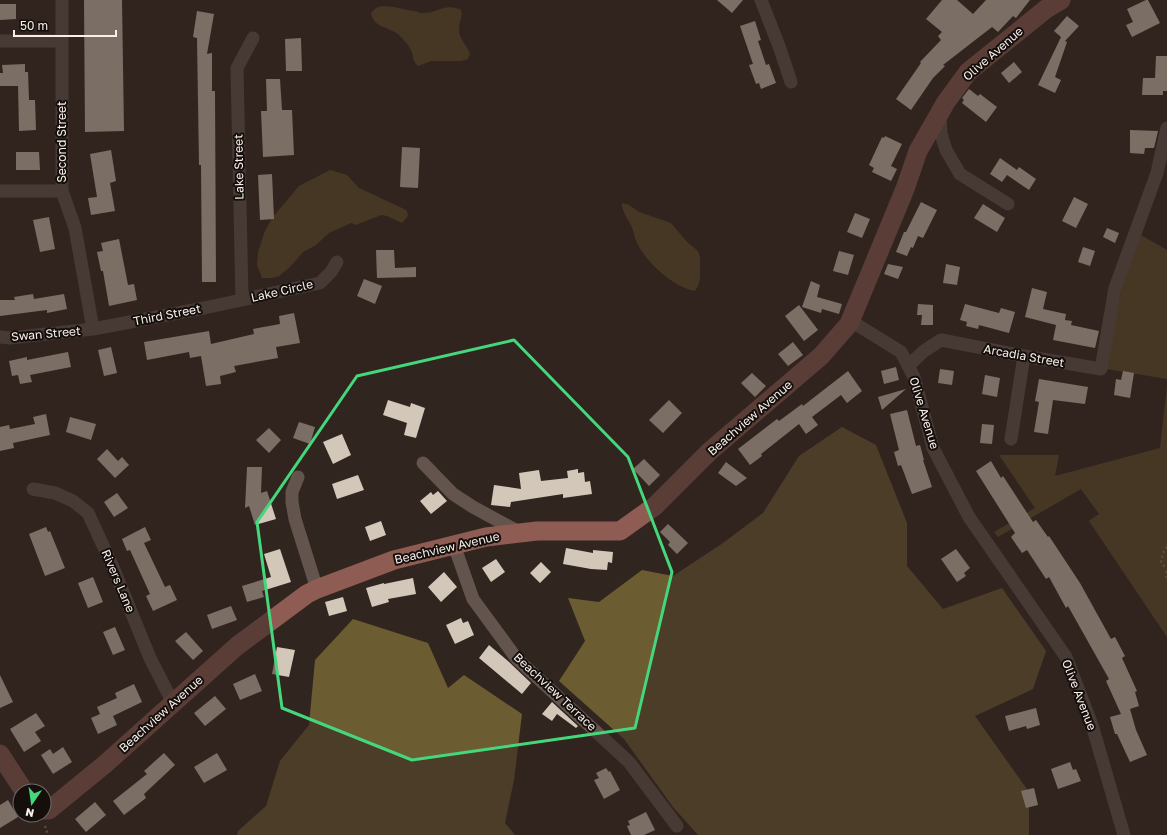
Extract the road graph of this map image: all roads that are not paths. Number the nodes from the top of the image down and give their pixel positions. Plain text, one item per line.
1 (62, 0) edge
2 (761, 0) edge
3 (1061, 0) edge
4 (253, 38) dead end
5 (0, 41) edge
6 (62, 41) junction
7 (791, 82) dead end
8 (940, 112) junction
9 (1167, 128) edge
10 (0, 191) edge
11 (62, 191) junction
12 (1008, 204) dead end
13 (337, 262) dead end
14 (242, 300) junction
15 (851, 320) junction
16 (93, 329) junction
17 (0, 337) edge
18 (1024, 356) junction
19 (908, 366) junction
20 (1011, 439) dead end
21 (423, 464) dead end
22 (298, 477) dead end
23 (33, 489) dead end
24 (521, 533) junction
25 (454, 545) junction
26 (317, 589) junction
27 (173, 703) junction
28 (0, 754) edge
29 (19, 783) edge
30 (52, 808) edge
31 (677, 826) dead end
32 (1124, 835) edge

1 - 6 street, Second Street
2 - 7 street
3 - 8 street, Olive Avenue
4 - 14 street, Lake Street
5 - 6 street
6 - 11 street, Second Street
8 - 12 street
8 - 15 street, Olive Avenue
9 - 18 street, Arcadia Street
10 - 11 street
11 - 16 street, Second Street
13 - 14 street, Lake Circle
14 - 16 street, Third Street
15 - 19 street, Olive Avenue
15 - 24 street, Beachview Avenue
16 - 17 street, Swan Street
18 - 19 street, Arcadia Street
18 - 20 street
19 - 32 street, Olive Avenue
21 - 24 street
22 - 26 street
23 - 27 street, Rivers Lane
24 - 25 street, Beachview Avenue
25 - 26 street, Beachview Avenue
25 - 31 street, Beachview Terrace
26 - 27 street, Beachview Avenue
27 - 30 street, Beachview Avenue
28 - 29 street

